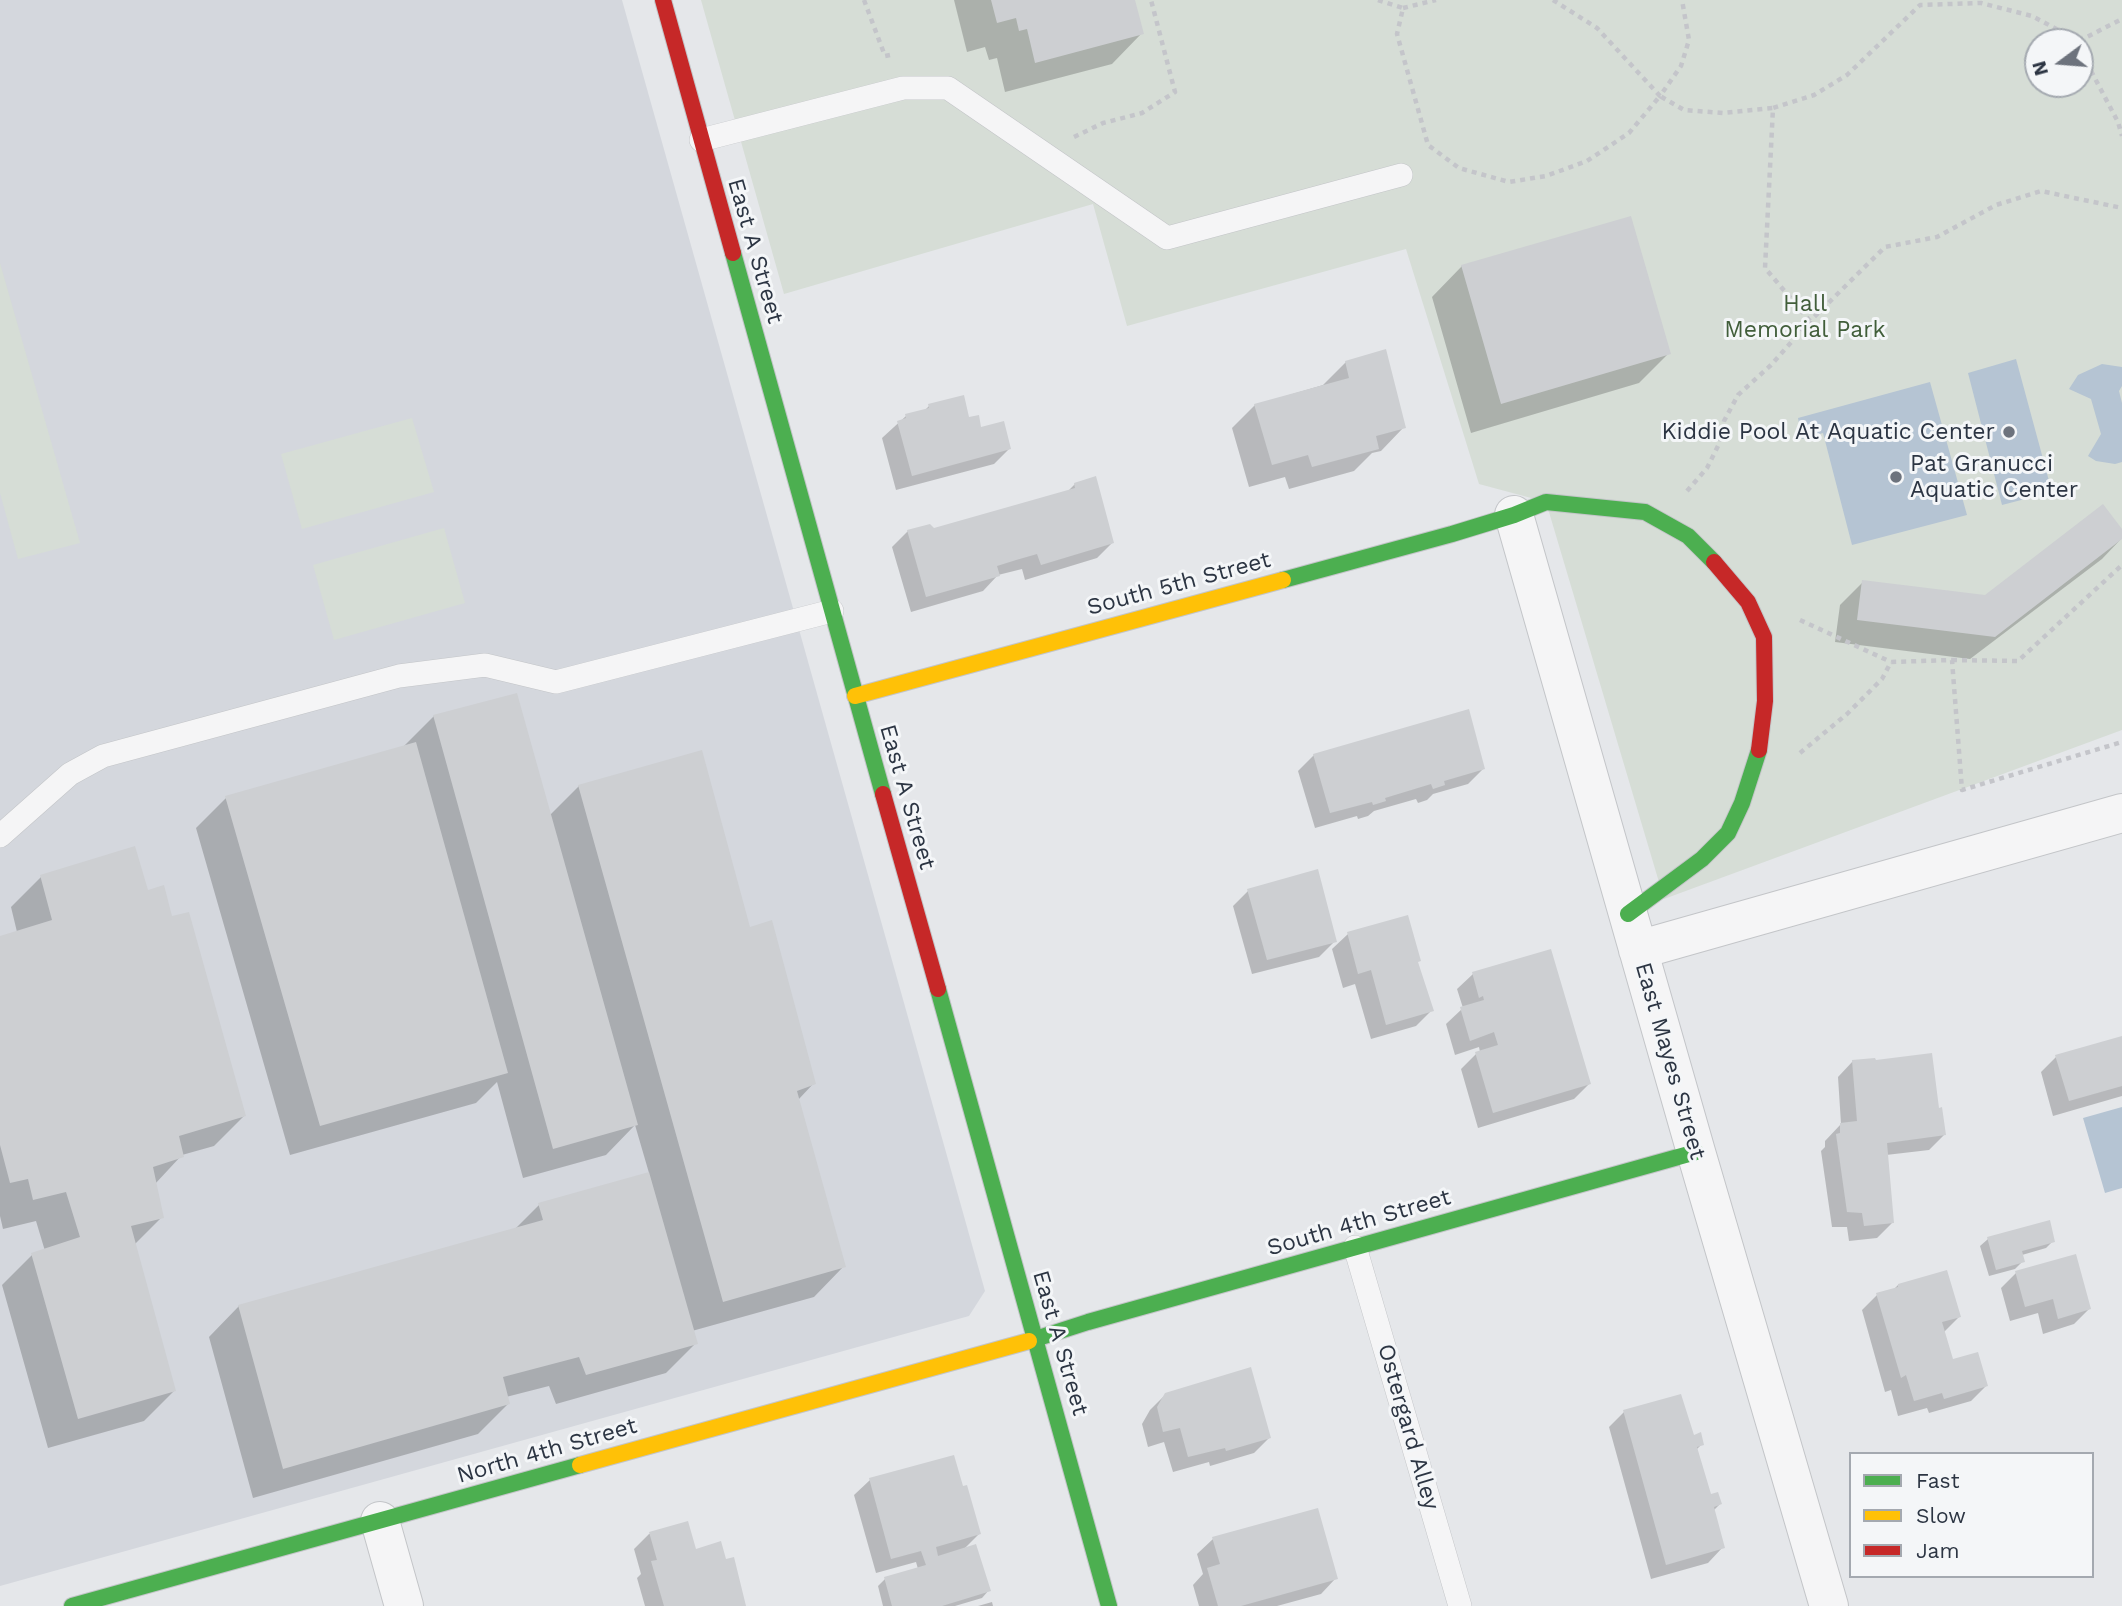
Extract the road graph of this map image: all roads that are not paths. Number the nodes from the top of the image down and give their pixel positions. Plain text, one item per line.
1 (663, 0) edge
2 (701, 140) junction
3 (1401, 175) dead end
4 (1514, 515) junction
5 (832, 611) junction
6 (855, 696) junction
7 (2122, 813) edge
8 (0, 836) edge
9 (1628, 914) junction
10 (1638, 950) junction
11 (1696, 1152) junction
12 (1356, 1247) junction
13 (1035, 1339) junction
14 (380, 1521) junction
15 (72, 1606) edge
16 (404, 1606) edge
17 (1109, 1606) edge
18 (1460, 1606) edge
19 (1829, 1606) edge

1 - 2 street, East A Street
2 - 3 lane
2 - 5 street, East A Street
4 - 6 street, South 5th Street
4 - 9 street, East Mayes Street
4 - 9 street, South 5th Street
5 - 6 street, East A Street
5 - 8 lane
6 - 13 street, East A Street
7 - 10 street
9 - 10 street, East Mayes Street
10 - 11 street, East Mayes Street
11 - 12 street, South 4th Street
11 - 19 street, East Mayes Street
12 - 13 street, South 4th Street
12 - 18 lane, Ostergard Alley
13 - 14 street, North 4th Street
13 - 17 street, East A Street
14 - 15 street, North 4th Street
14 - 16 street

